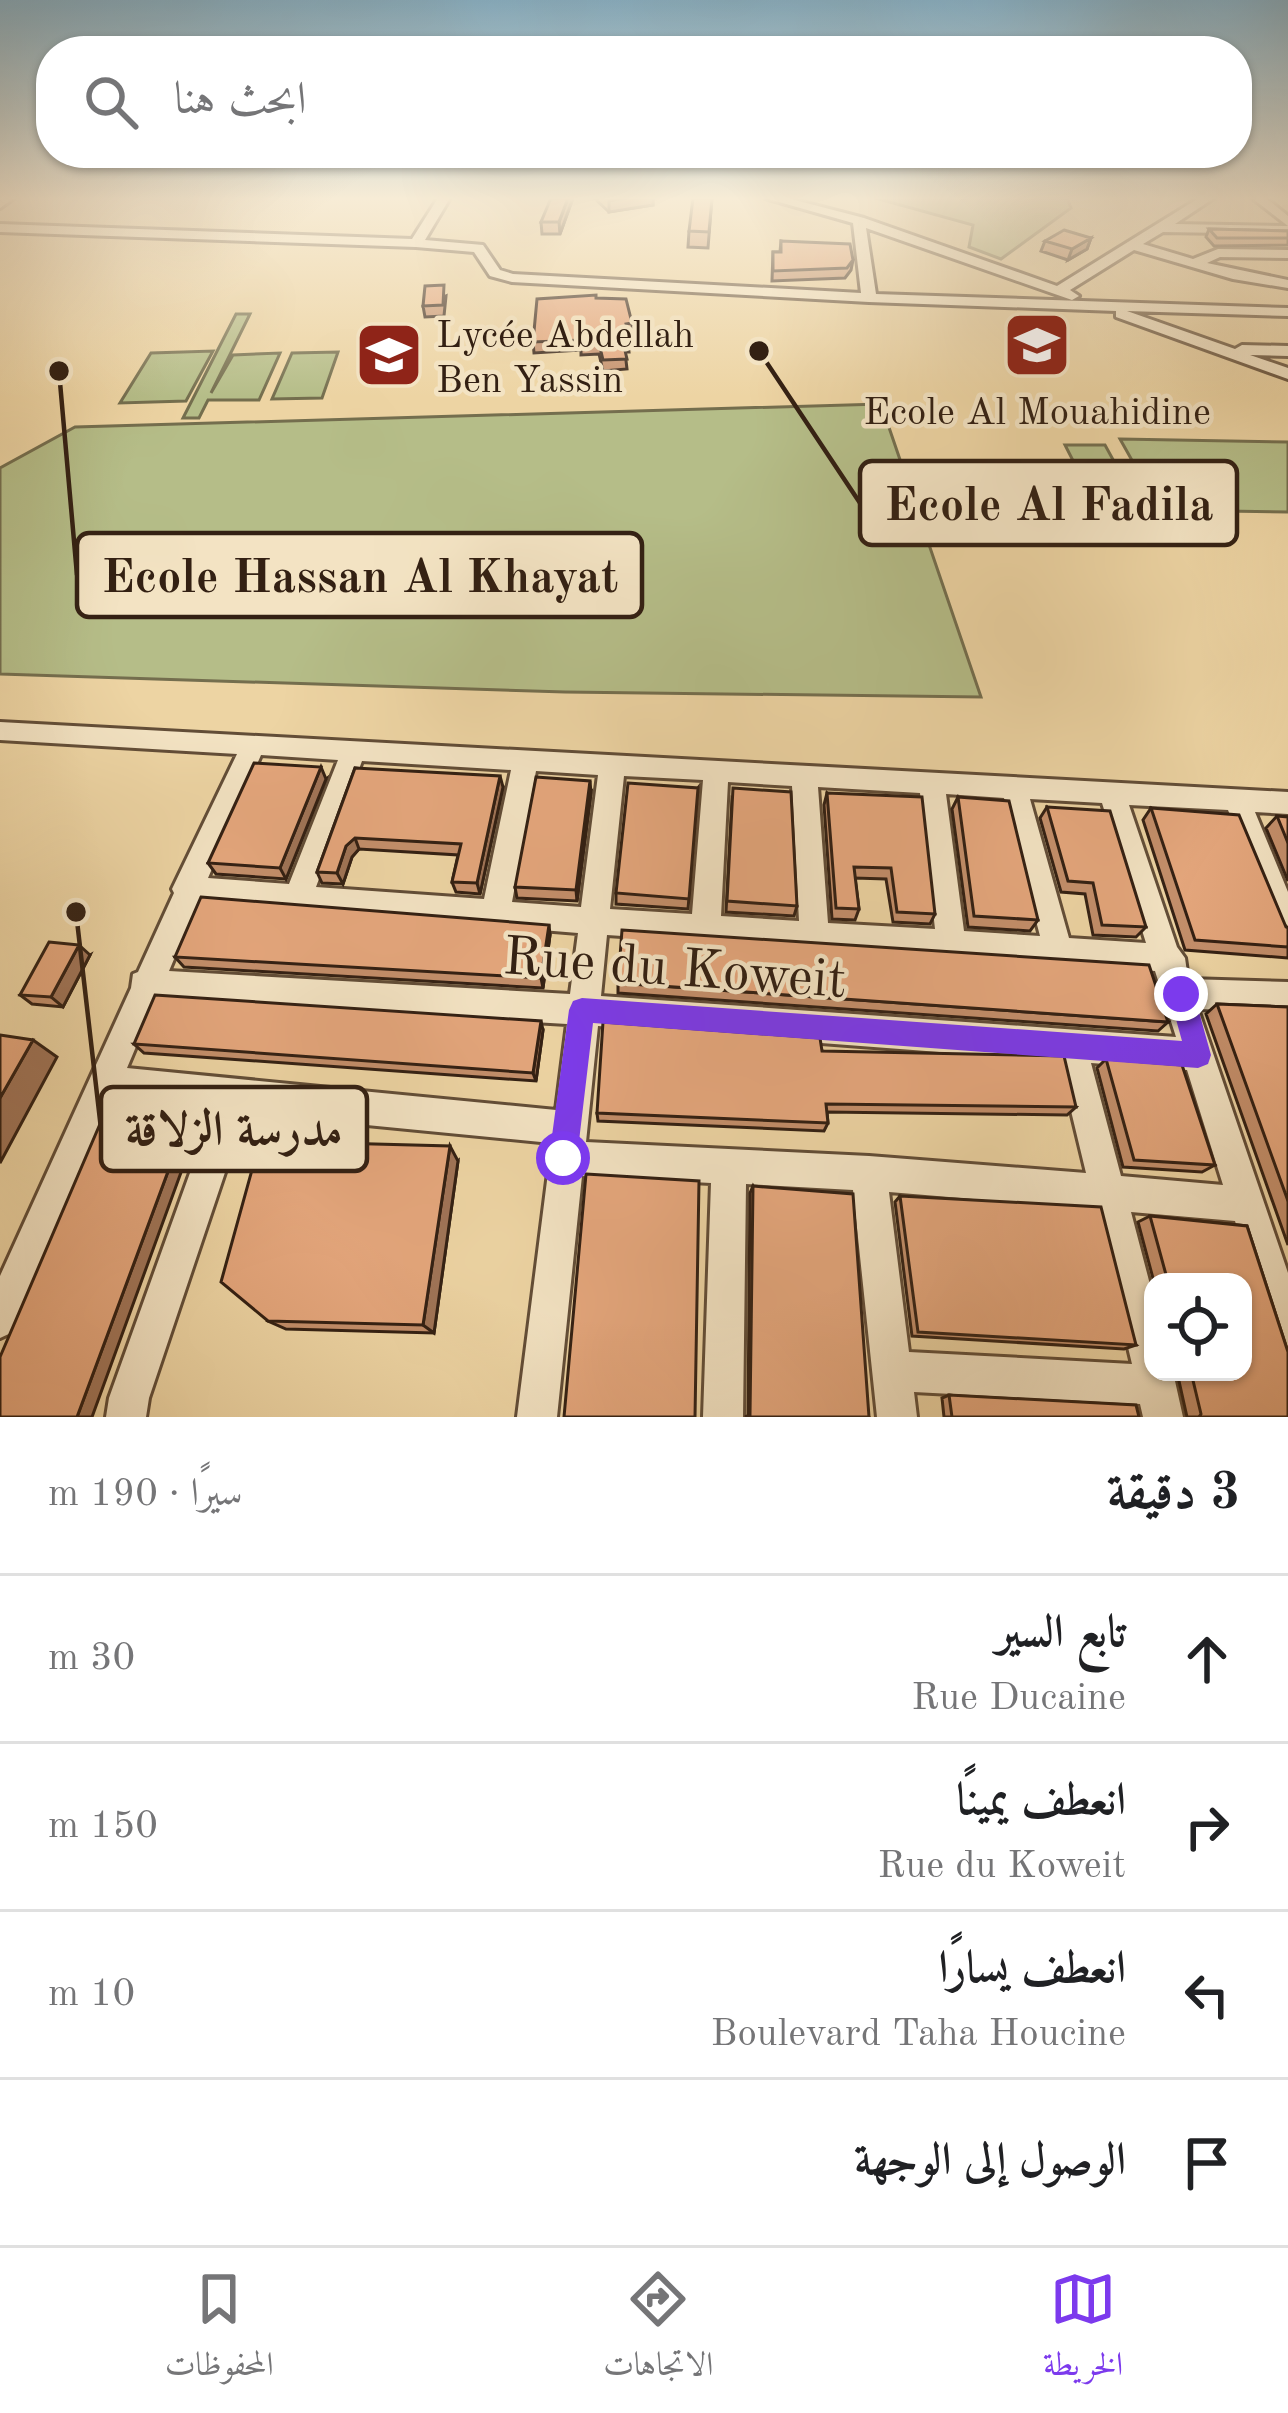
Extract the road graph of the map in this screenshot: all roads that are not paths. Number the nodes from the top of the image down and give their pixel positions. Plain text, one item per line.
1 (489, 264) edge
2 (864, 264) edge
3 (982, 264) edge
4 (1102, 264) edge
5 (1200, 264) edge
6 (1288, 284) edge
7 (1059, 291) junction
8 (868, 298) junction
9 (1094, 304) junction
10 (1288, 312) edge
11 (1219, 349) junction
12 (1288, 351) edge
13 (1288, 374) edge
14 (0, 730) edge
15 (253, 745) junction
16 (353, 750) junction
17 (526, 760) junction
18 (612, 765) junction
19 (716, 771) junction
20 (804, 776) junction
21 (932, 783) junction
22 (1014, 787) junction
23 (1112, 793) junction
24 (1237, 800) junction
25 (1288, 802) edge
26 (187, 889) junction
27 (298, 898) junction
28 (495, 913) junction
29 (593, 921) junction
30 (706, 927) junction
31 (1288, 927) edge
32 (814, 933) junction
33 (951, 943) junction
34 (1058, 950) junction
35 (1170, 958) junction
36 (144, 984) junction
37 (1181, 994) junction
38 (1288, 997) edge
39 (582, 1010) junction
40 (1071, 1046) junction
41 (1198, 1055) junction
42 (102, 1082) junction
43 (235, 1095) junction
44 (565, 1143) junction
45 (729, 1167) junction
46 (869, 1173) junction
47 (1106, 1190) junction
48 (1244, 1204) junction
49 (1279, 1272) edge
50 (0, 1319) edge
51 (1288, 1329) edge
52 (894, 1371) junction
53 (1157, 1386) edge
54 (126, 1417) edge
55 (537, 1417) edge
56 (723, 1417) edge
57 (898, 1417) edge

1 - 8 street
2 - 8 street
3 - 7 street
4 - 7 street
5 - 6 street
7 - 9 street
8 - 9 street
9 - 10 street
9 - 11 street
11 - 12 street
11 - 13 street
14 - 15 street
15 - 16 street
15 - 26 street
16 - 17 street
16 - 27 street
17 - 18 street
17 - 28 street
18 - 19 street
18 - 29 street
19 - 20 street
19 - 30 street
20 - 21 street
20 - 32 street
21 - 22 street
21 - 33 street
22 - 23 street
22 - 34 street
23 - 24 street
23 - 35 street
24 - 25 street
24 - 31 street
26 - 27 street
26 - 36 street
27 - 28 street
28 - 29 street
29 - 30 street
29 - 39 street
30 - 32 street
32 - 33 street
33 - 34 street
34 - 35 street
35 - 37 street
36 - 39 street, Rue du Koweit
36 - 42 street
37 - 38 street
37 - 41 street
39 - 40 street, Rue du Koweit
39 - 44 street
40 - 41 street, Rue du Koweit
40 - 47 street
41 - 48 street
42 - 43 street
42 - 50 street
43 - 44 street
43 - 54 street
44 - 45 street
44 - 55 street
45 - 46 street
45 - 56 street
46 - 47 street
46 - 52 street
47 - 48 street
47 - 53 street
48 - 49 street
49 - 51 street
52 - 53 street
52 - 57 street

